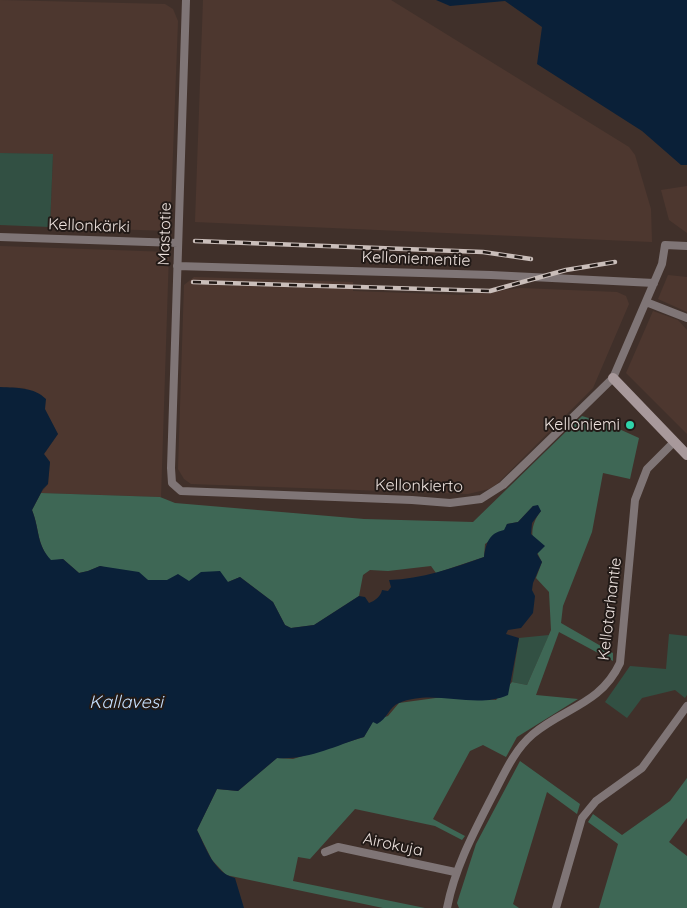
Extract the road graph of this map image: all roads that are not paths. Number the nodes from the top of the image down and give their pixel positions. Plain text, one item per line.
1 (186, 0) edge
2 (0, 237) edge
3 (178, 243) junction
4 (687, 246) edge
5 (177, 266) junction
6 (654, 283) junction
7 (646, 302) junction
8 (687, 318) edge
9 (613, 378) junction
10 (674, 442) junction
11 (687, 454) edge
12 (171, 468) joint
13 (687, 706) edge
14 (325, 852) dead end
15 (456, 872) junction
16 (447, 908) edge
17 (556, 908) edge

1 - 3 street, Mastotie
2 - 3 street, Kellonkärki
3 - 5 street, Mastotie
4 - 6 street, Kellonkierto
5 - 6 street, Kelloniementie
5 - 12 street, Mastotie
6 - 7 street, Kellonkierto
7 - 8 street
7 - 9 street, Kellonkierto
9 - 10 street
9 - 12 street, Kellonkierto
10 - 11 street
10 - 15 street, Kellotarhantie
13 - 17 street
14 - 15 street, Airokuja
15 - 16 street, Kellotarhantie

